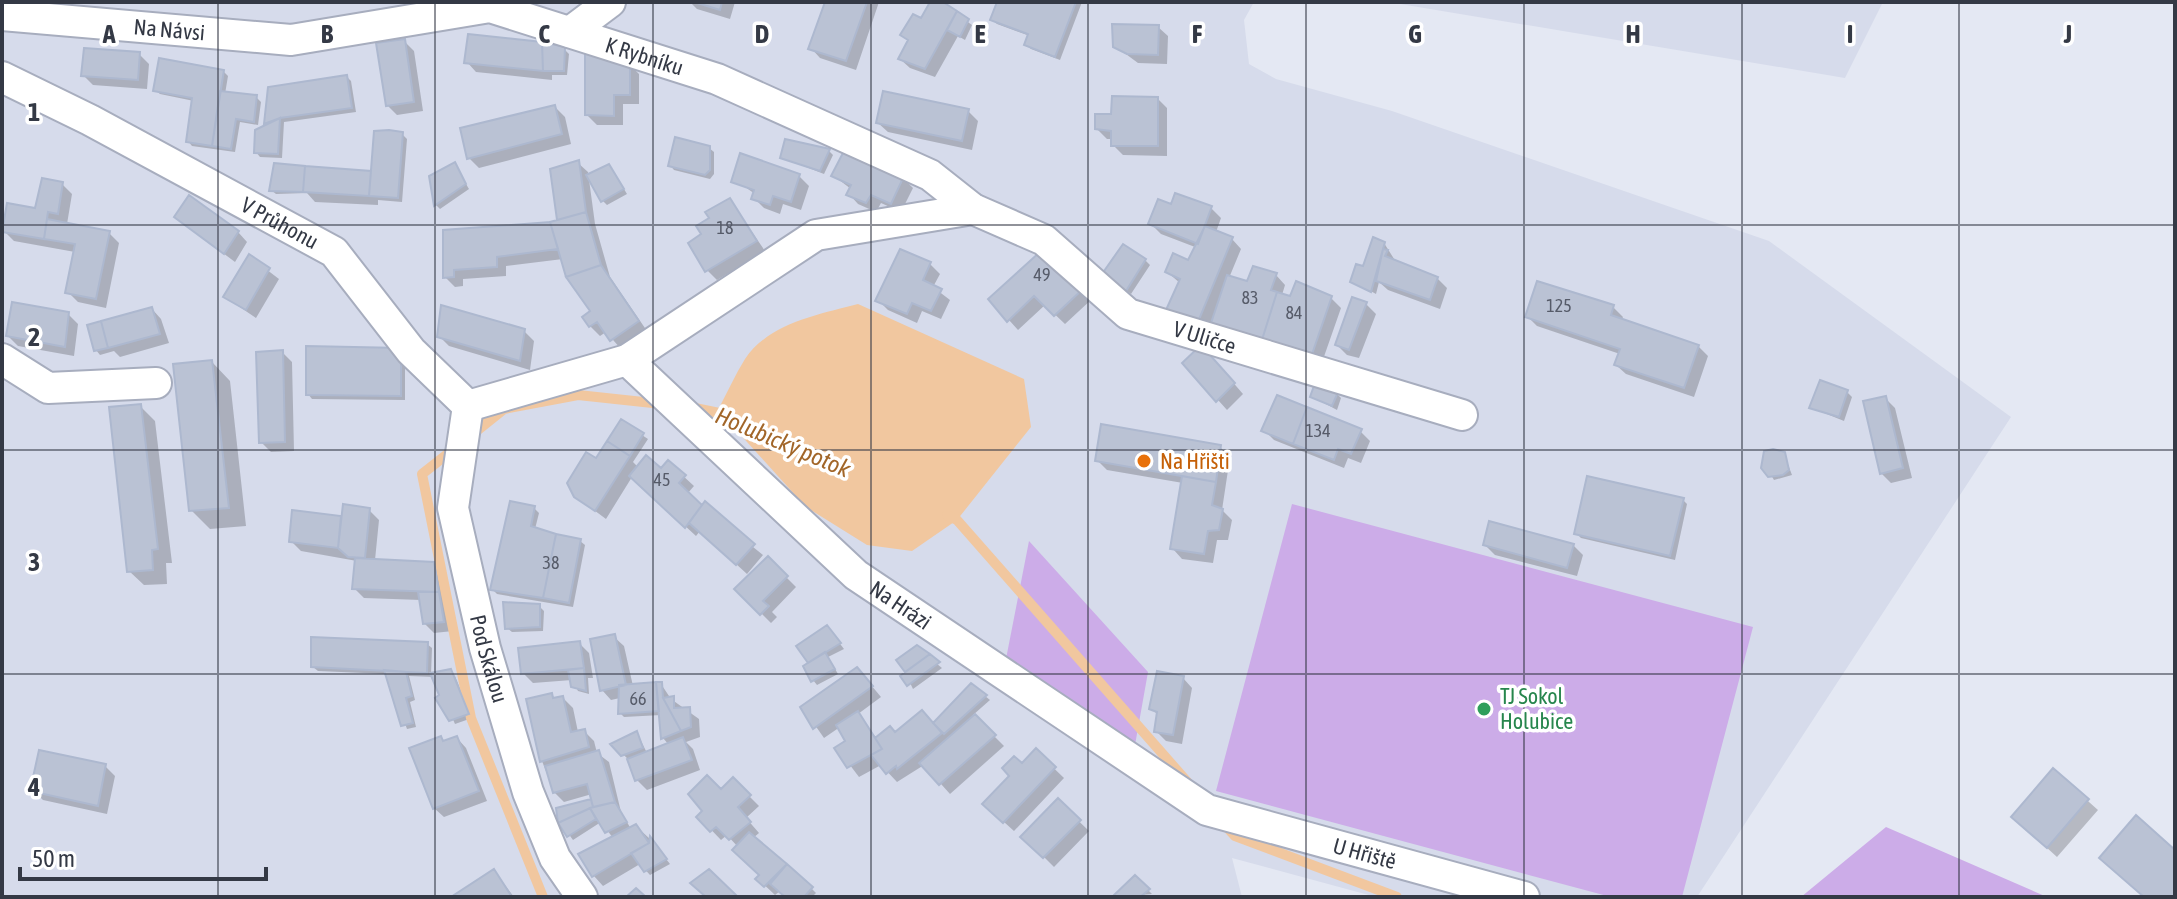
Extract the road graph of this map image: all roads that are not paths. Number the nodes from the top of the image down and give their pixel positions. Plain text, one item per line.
1 (610, 2) edge
2 (2, 15) edge
3 (570, 32) junction
4 (291, 40) joint
5 (2, 77) edge
6 (973, 209) junction
7 (2, 359) edge
8 (627, 360) junction
9 (156, 383) dead end
10 (468, 406) junction
11 (1462, 415) dead end
12 (1207, 810) joint
13 (582, 897) edge
14 (1524, 897) edge

1 - 3 street
2 - 4 street, Na Návsi
3 - 4 street, K Rybníku
3 - 6 street, K Rybníku
5 - 10 street, V Průhonu
6 - 8 street
6 - 11 street, V Uličce
7 - 9 street
8 - 10 street
8 - 12 street, Na Hrázi
10 - 13 street, Pod Skálou
12 - 14 street, U Hřiště

